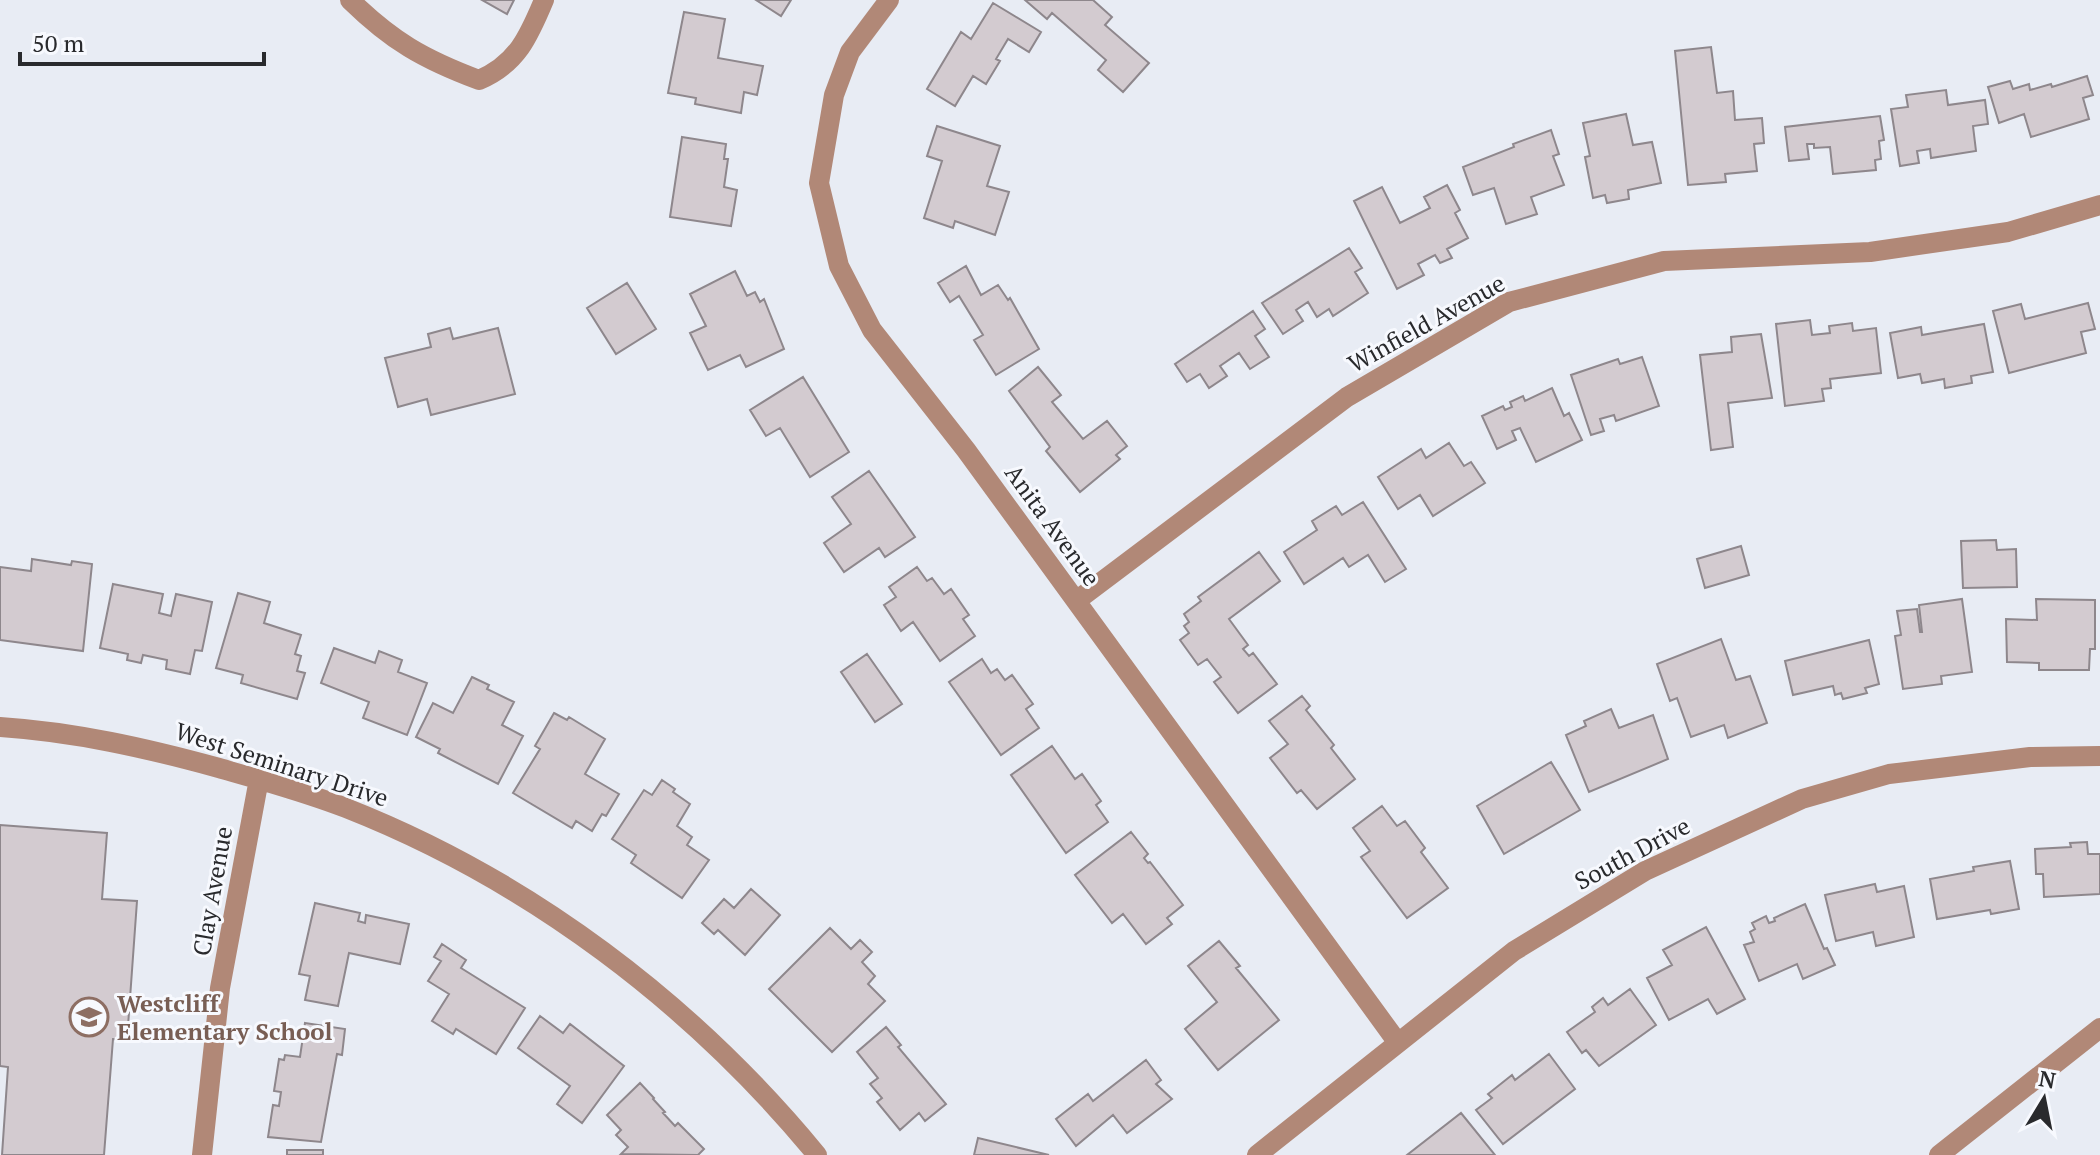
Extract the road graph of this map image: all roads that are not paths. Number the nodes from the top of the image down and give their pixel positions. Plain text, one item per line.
1 (350, 0) edge
2 (544, 0) edge
3 (889, 0) edge
4 (2100, 205) edge
5 (1076, 601) junction
6 (0, 727) edge
7 (2100, 756) edge
8 (259, 779) junction
9 (2100, 1028) edge
10 (1398, 1043) junction
11 (202, 1155) edge
12 (817, 1155) edge
13 (1257, 1155) edge
14 (1939, 1155) edge

1 - 2 street
3 - 5 street, Anita Avenue
4 - 5 street, Winfield Avenue
5 - 10 street, Anita Avenue
6 - 8 street, West Seminary Drive
7 - 10 street, South Drive
8 - 11 street, Clay Avenue
8 - 12 street, West Seminary Drive
9 - 14 street
10 - 13 street, South Drive

